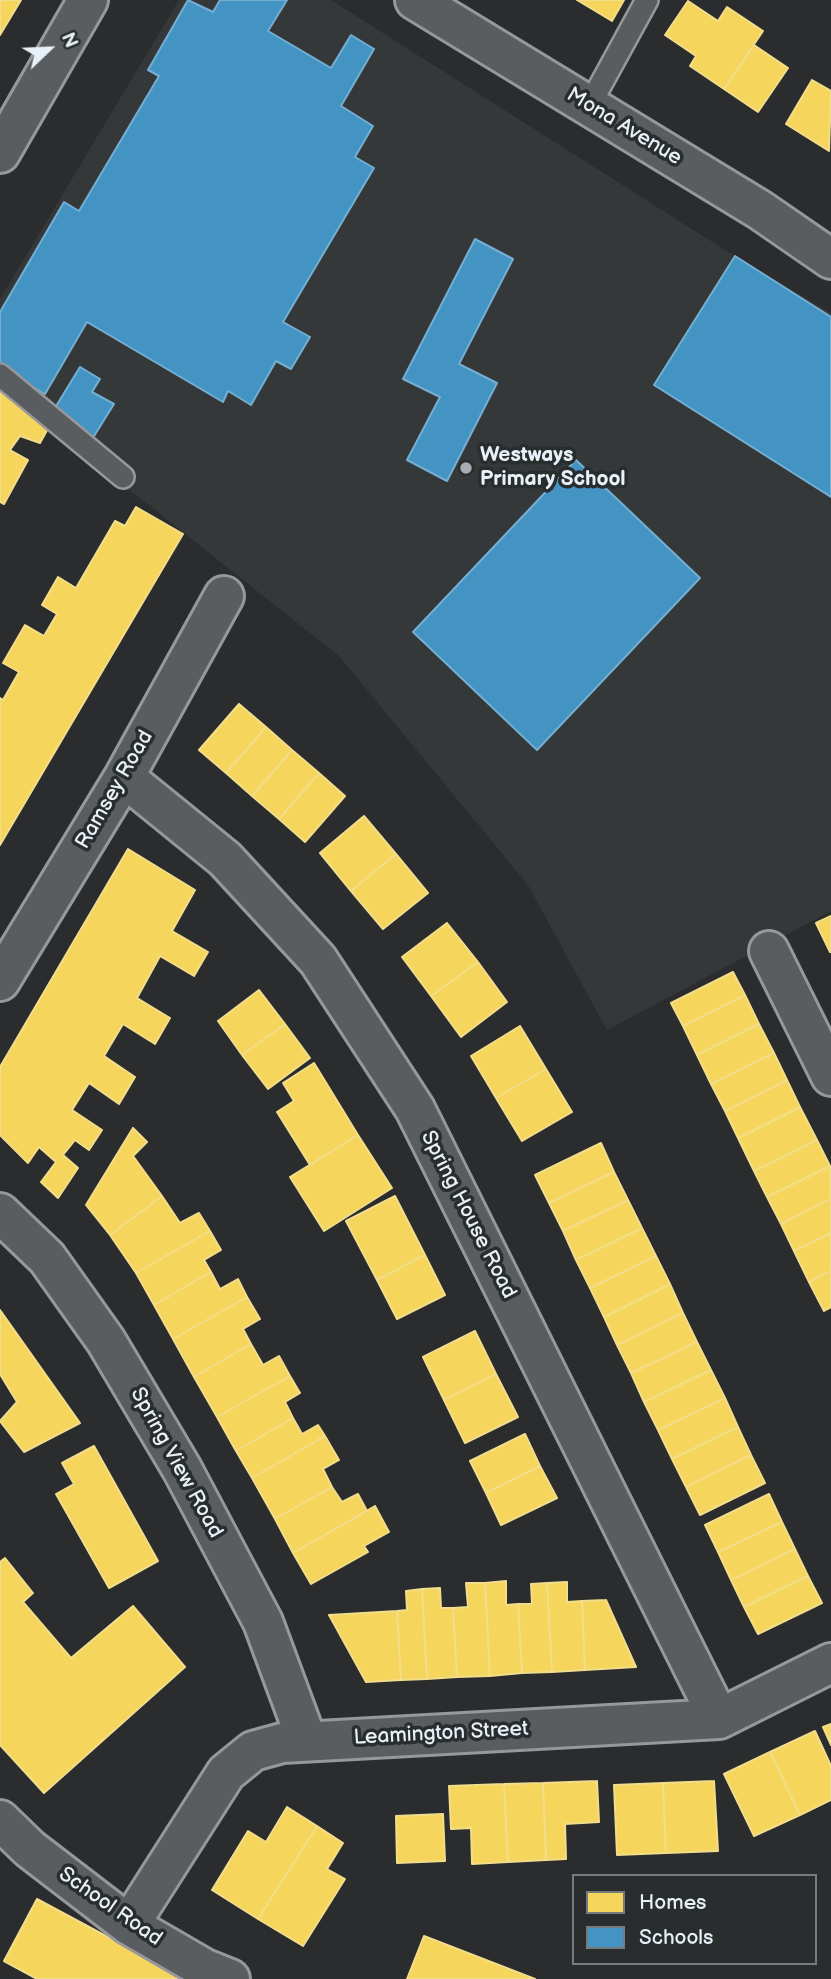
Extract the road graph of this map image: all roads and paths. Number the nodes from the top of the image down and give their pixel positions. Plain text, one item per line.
1 (88, 0) edge
2 (415, 0) edge
3 (647, 0) edge
4 (589, 106) junction
5 (0, 153) edge
6 (831, 259) edge
7 (0, 375) edge
8 (122, 477) dead end
9 (224, 596) dead end
10 (124, 777) junction
11 (769, 951) dead end
12 (0, 981) edge
13 (831, 1076) edge
14 (0, 1213) edge
15 (831, 1663) edge
16 (719, 1719) junction
17 (306, 1741) junction
18 (0, 1820) edge
19 (129, 1924) junction
20 (230, 1979) edge

1 - 5 street
2 - 4 street, Mona Avenue
3 - 4 lane
4 - 6 street, Mona Avenue
7 - 8 lane
9 - 10 street, Ramsey Road
10 - 12 street, Ramsey Road
10 - 16 street, Spring House Road
11 - 13 street
14 - 17 street, Spring View Road
15 - 16 street, Leamington Street
16 - 17 street, Leamington Street
17 - 19 street, Leamington Street
18 - 19 street, School Road
19 - 20 street, School Road

